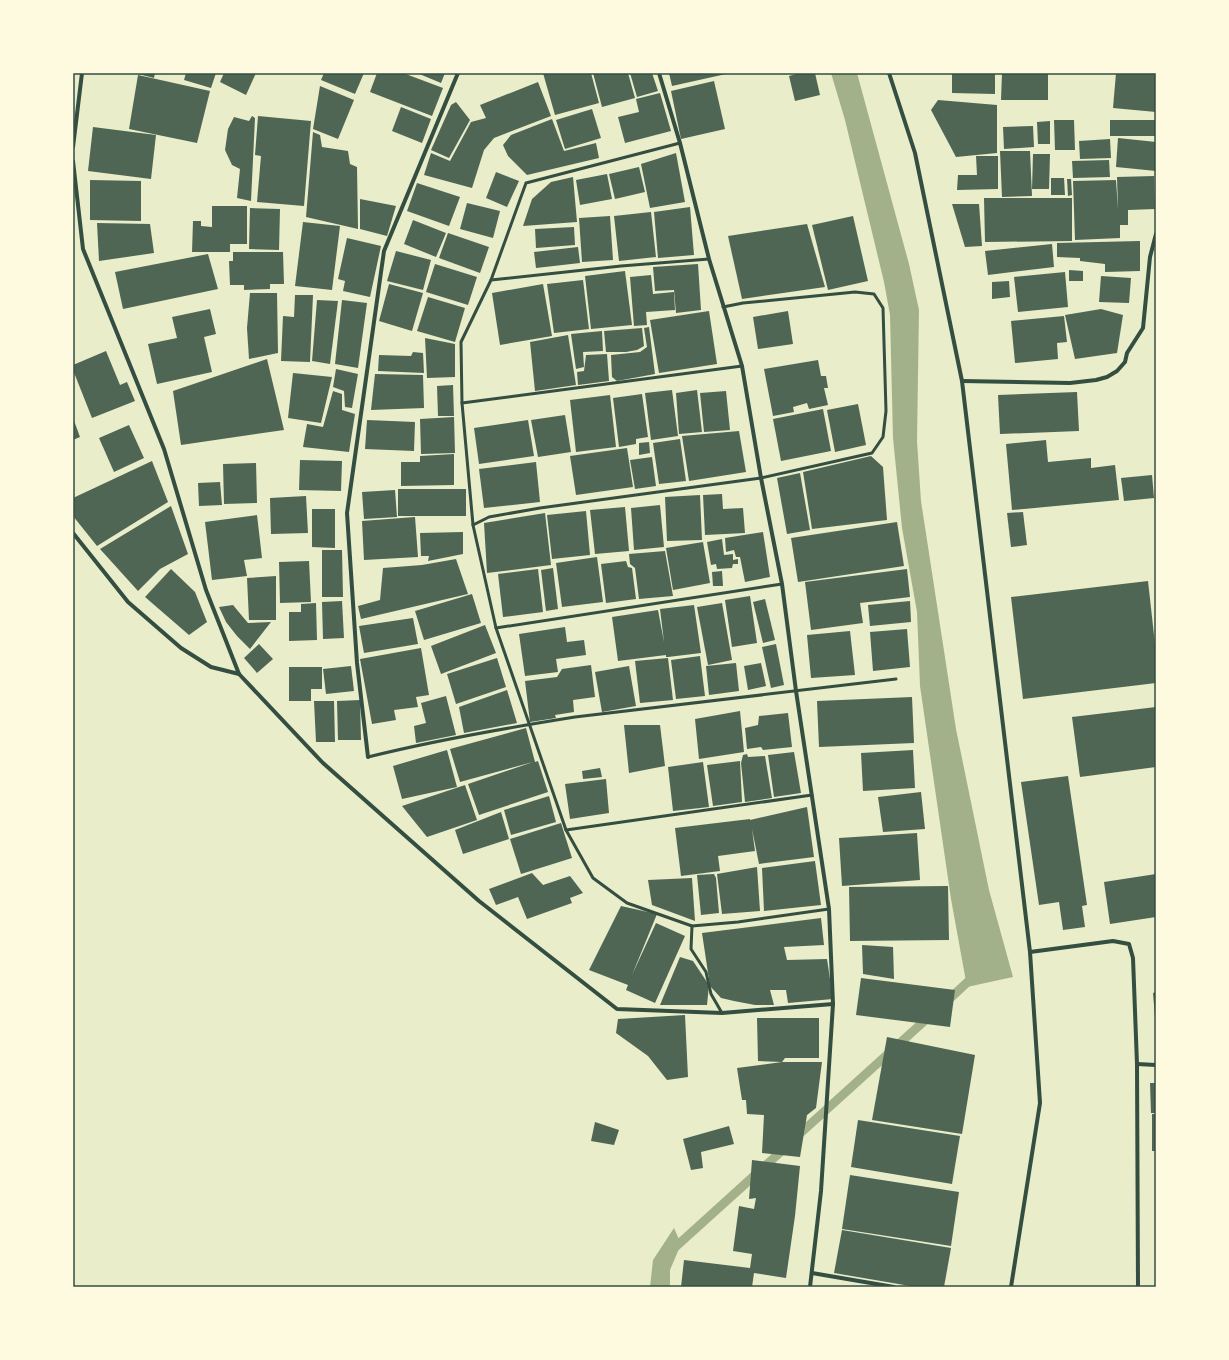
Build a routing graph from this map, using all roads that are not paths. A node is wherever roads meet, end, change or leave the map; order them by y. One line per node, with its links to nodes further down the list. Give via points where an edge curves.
1 (82, 73): 6 (street)
2 (458, 73): 24 (street, via 384,251 347,513 356,664)
3 (659, 73): 5 (street)
4 (889, 73): 13 (street, via 915,153)
5 (680, 143): 9 (street); 10 (lane, via 526,183)
6 (73, 147)
7 (73, 161): 20 (street, via 83,249 164,449 206,590)
8 (1156, 234): 13 (street, via 1150,257 1143,328 1127,353 1125,362 1117,371 1096,380 1070,383)
9 (709, 259): 10 (lane); 11 (street)
10 (491, 280): 14 (lane, via 461,342)
11 (723, 307): 12 (street); 15 (lane, via 855,292 874,294 883,308 886,411 883,437 872,453)
12 (742, 366): 14 (lane); 15 (street)
13 (962, 381): 29 (street)
14 (462, 403): 16 (lane)
15 (761, 478): 16 (lane, via 540,508 489,517); 18 (street)
16 (473, 525): 19 (lane)
17 (73, 533): 20 (street, via 128,602 181,648 211,667)
18 (782, 584): 19 (lane); 22 (street)
19 (496, 628): 23 (lane)
20 (239, 674): 31 (street, via 323,763 479,901 617,1009)
21 (896, 679): 22 (lane)
22 (796, 691): 23 (lane); 25 (street)
23 (530, 724): 24 (lane); 26 (lane)
24 (368, 757)
25 (812, 795): 26 (lane); 27 (street)
26 (566, 830): 28 (lane, via 593,878 627,903)
27 (829, 909): 28 (lane); 30 (street)
28 (692, 926): 31 (lane, via 691,949 706,972 711,994)
29 (1030, 952): 32 (street, via 1113,941 1129,944 1133,958); 37 (street, via 1040,1103)
30 (833, 1004): 31 (street); 34 (street, via 821,1191)
31 (722, 1013)
32 (1137, 1064): 33 (street); 38 (street)
33 (1156, 1065)
34 (812, 1273): 35 (street); 36 (street)
35 (810, 1287)
36 (894, 1287)
37 (1011, 1287)
38 (1138, 1287)

